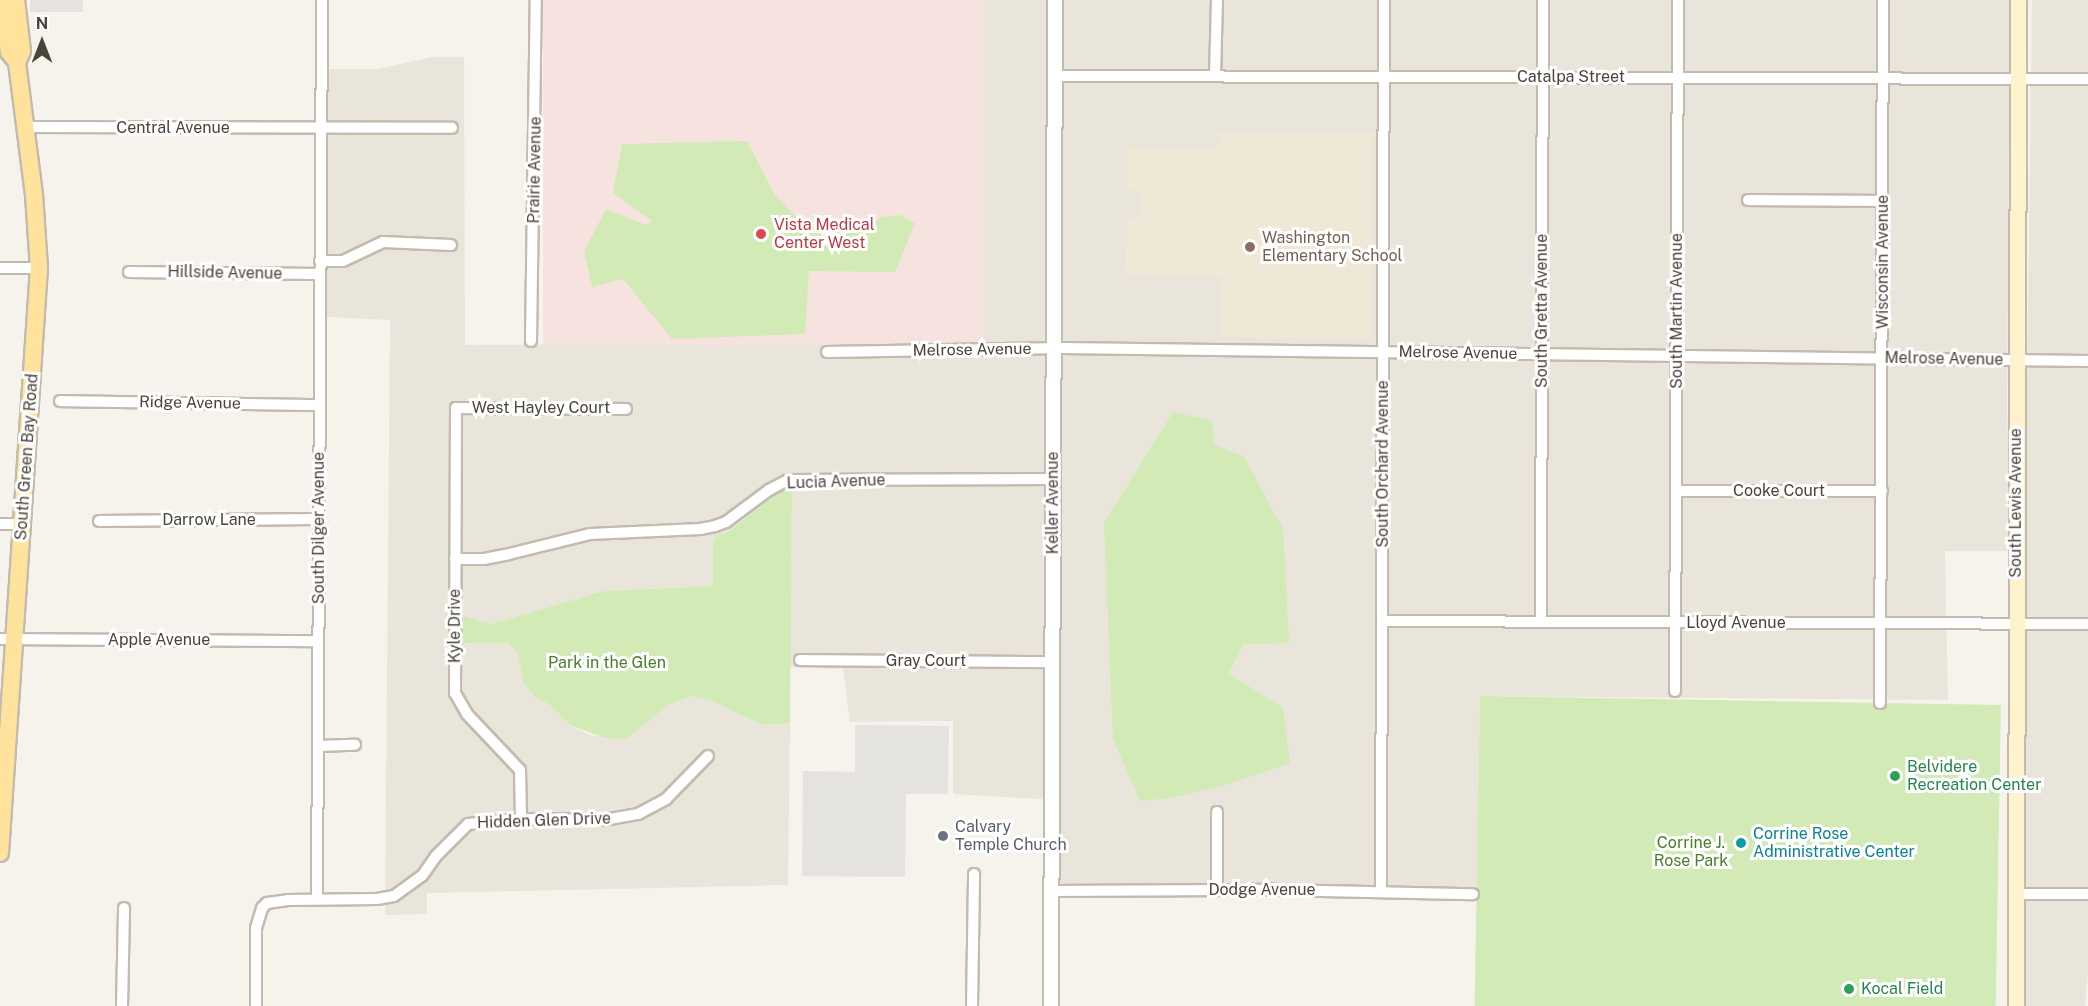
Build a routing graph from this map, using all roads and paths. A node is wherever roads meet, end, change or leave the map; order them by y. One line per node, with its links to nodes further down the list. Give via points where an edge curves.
1 (1, 0): 12 (main road, South Green Bay Road, via 9,52)
2 (16, 0): 12 (main road, South Green Bay Road, via 22,51)
3 (322, 0): 22 (street, South Dilger Avenue)
4 (536, 0): 32 (street, Prairie Avenue)
5 (1055, 0): 13 (street, Keller Avenue)
6 (1217, 0): 14 (street)
7 (1384, 0): 15 (street, South Orchard Avenue)
8 (1543, 0): 16 (street, South Gretta Avenue)
9 (1678, 0): 17 (street, South Martin Avenue)
10 (1883, 0): 18 (street, Wisconsin Avenue)
11 (2018, 0): 19 (main road, South Lewis Avenue)
12 (17, 62): 21 (main road, South Green Bay Road)
13 (1055, 76): 14 (street, Catalpa Street); 33 (street, Keller Avenue)
14 (1215, 76): 15 (street, Catalpa Street)
15 (1384, 77): 16 (street, Catalpa Street); 35 (street, South Orchard Avenue)
16 (1543, 77): 17 (street, Catalpa Street); 36 (street, South Gretta Avenue)
17 (1677, 78): 18 (street, Catalpa Street); 37 (street, South Martin Avenue)
18 (1883, 78): 19 (street, Catalpa Street); 25 (street, Wisconsin Avenue)
19 (2018, 79): 20 (street, Catalpa Street); 39 (main road, South Lewis Avenue)
20 (2088, 79)
21 (25, 127): 22 (street, Central Avenue); 29 (main road, South Green Bay Road)
22 (321, 128): 23 (street, Central Avenue); 27 (street, South Dilger Avenue)
23 (452, 128)
24 (1748, 201): 25 (street)
25 (1883, 201): 38 (street, Wisconsin Avenue)
26 (452, 245): 27 (street, via 383,242 343,261)
27 (320, 261): 31 (street, South Dilger Avenue)
28 (0, 268): 29 (street)
29 (39, 268): 51 (main road, South Green Bay Road)
30 (129, 272): 31 (street, Hillside Avenue)
31 (320, 274): 42 (street, South Dilger Avenue)
32 (531, 341)
33 (1054, 348): 34 (street, Melrose Avenue); 35 (street, Melrose Avenue); 45 (street, Keller Avenue)
34 (827, 352)
35 (1383, 352): 36 (street, Melrose Avenue); 53 (street, South Orchard Avenue)
36 (1542, 354): 37 (street, Melrose Avenue); 54 (street, South Gretta Avenue)
37 (1677, 356): 38 (street, Melrose Avenue); 46 (street, South Martin Avenue)
38 (1883, 359): 39 (street, Melrose Avenue); 47 (street, Wisconsin Avenue)
39 (2017, 360): 40 (street, Melrose Avenue); 57 (main road, South Lewis Avenue)
40 (2088, 361)
41 (60, 401): 42 (street, Ridge Avenue)
42 (320, 405): 48 (street, South Dilger Avenue)
43 (452, 405): 44 (street, West Hayley Court); 52 (street, Kyle Drive)
44 (627, 409)
45 (1053, 479): 52 (street, Lucia Avenue, via 788,480 715,526 591,534 509,554); 62 (street, Keller Avenue)
46 (1676, 491): 47 (street, Cooke Court); 55 (street, South Martin Avenue)
47 (1882, 491): 56 (street, Wisconsin Avenue)
48 (318, 519): 49 (street, Darrow Lane); 60 (street, South Dilger Avenue)
49 (99, 521)
50 (0, 524): 51 (street)
51 (22, 524): 59 (main road, South Green Bay Road)
52 (455, 559): 69 (street, Kyle Drive, via 455,693 468,714 520,771)
53 (1383, 621): 54 (street, Lloyd Avenue); 74 (street, South Orchard Avenue)
54 (1541, 622): 55 (street, Lloyd Avenue)
55 (1676, 623): 56 (street, Lloyd Avenue); 63 (street, South Martin Avenue)
56 (1882, 624): 57 (street, Lloyd Avenue); 64 (street, Wisconsin Avenue)
57 (2016, 624): 58 (street, Lloyd Avenue); 76 (main road, South Lewis Avenue)
58 (2088, 624)
59 (7, 639): 60 (street, Apple Avenue); 70 (main road, South Green Bay Road)
60 (318, 641): 66 (street, South Dilger Avenue)
61 (800, 660): 62 (street, Gray Court)
62 (1052, 662): 73 (street, Keller Avenue)
63 (1675, 691)
64 (1880, 703)
65 (356, 745): 66 (street)
66 (318, 746): 78 (street, South Dilger Avenue)
67 (708, 756): 69 (street, Hidden Glen Drive, via 666,798 639,814 604,820)
68 (1217, 812): 72 (street)
69 (521, 819): 78 (street, Hidden Glen Drive, via 468,824 422,876 394,896 377,900)
70 (0, 853)
71 (974, 874): 82 (street)
72 (1217, 890): 73 (street, Dodge Avenue); 74 (street, Dodge Avenue)
73 (1051, 891): 83 (street, Keller Avenue)
74 (1381, 892): 75 (street, Dodge Avenue)
75 (1473, 894)
76 (2016, 894): 77 (street); 84 (main road, South Lewis Avenue)
77 (2088, 894)
78 (317, 900): 81 (street, via 277,901 262,908 256,928)
79 (124, 908): 80 (street)
80 (122, 1006)
81 (256, 1006)
82 (972, 1006)
83 (1051, 1006)
84 (2016, 1006)

